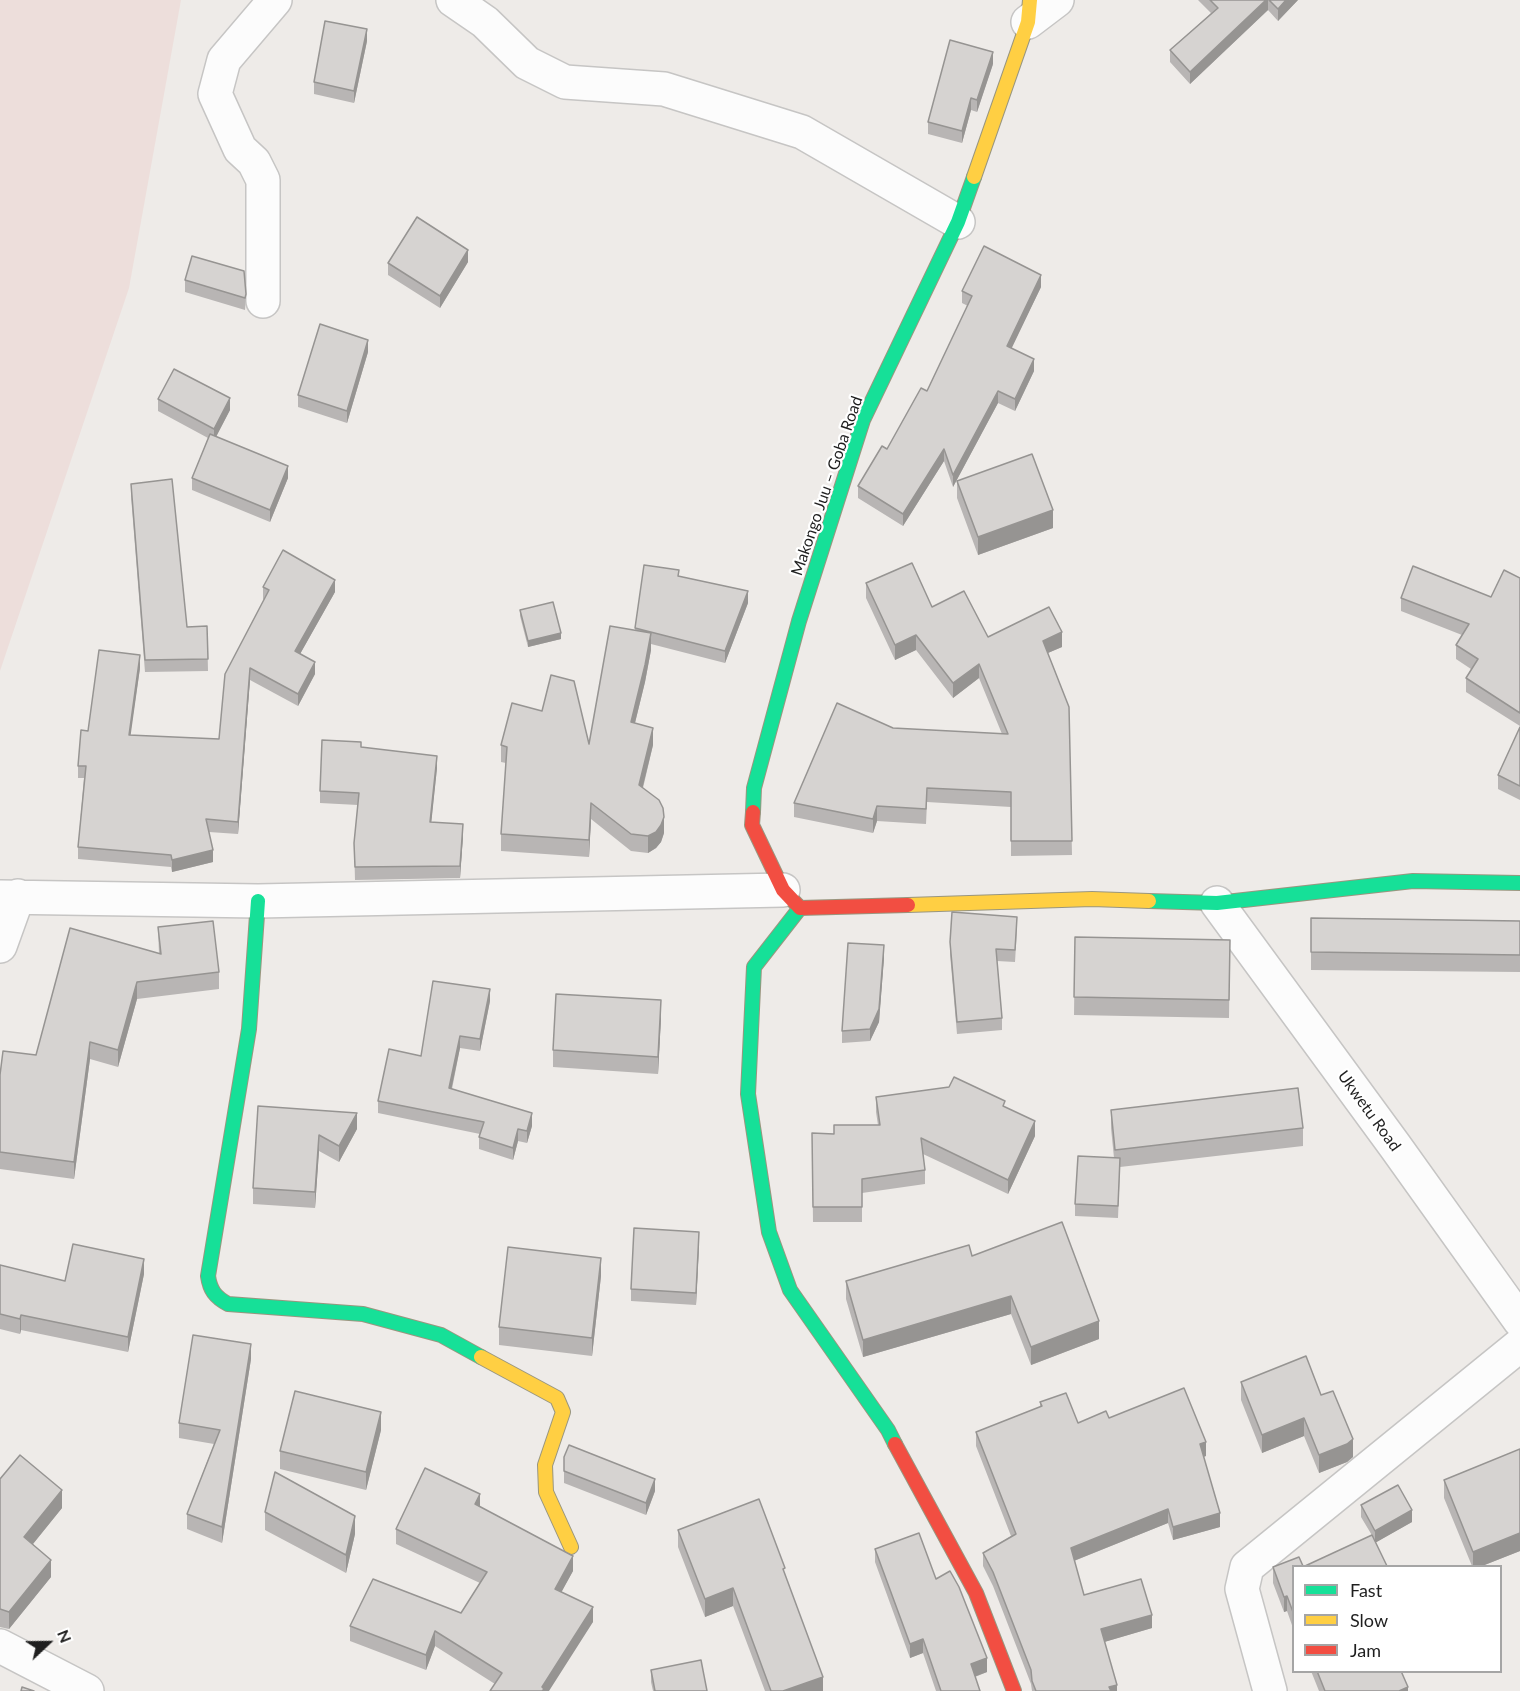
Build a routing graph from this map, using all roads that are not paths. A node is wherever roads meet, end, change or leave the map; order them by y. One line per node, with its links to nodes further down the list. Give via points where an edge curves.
1 (275, 0): 6 (street, via 224,60 215,94 240,149 254,162 263,180)
2 (453, 0): 5 (street, via 485,22 527,63 565,82 664,89 802,132)
3 (1057, 0): 4 (street)
4 (1029, 11): 5 (street, Makongo Juu – Goba Road)
5 (958, 222): 9 (street, Makongo Juu – Goba Road, via 863,420 799,621 754,788 752,825)
6 (263, 301)
7 (1520, 883): 11 (street, via 1413,881)
8 (9, 896): 10 (street); 12 (street)
9 (792, 899): 10 (street); 11 (street); 18 (street, via 754,967 748,1094 769,1232 790,1290 888,1430 976,1593)
10 (258, 901): 15 (street, via 249,1029 208,1276 213,1295 228,1304 363,1314 441,1335 557,1398 563,1412 545,1465 546,1492)
11 (1216, 903): 13 (street, Ukwetu Road)
12 (0, 946)
13 (1520, 1321)
14 (1520, 1345): 19 (street, via 1247,1567 1242,1589)
15 (571, 1547)
16 (0, 1646): 17 (street)
17 (87, 1691)
18 (1014, 1691)
19 (1270, 1691)

